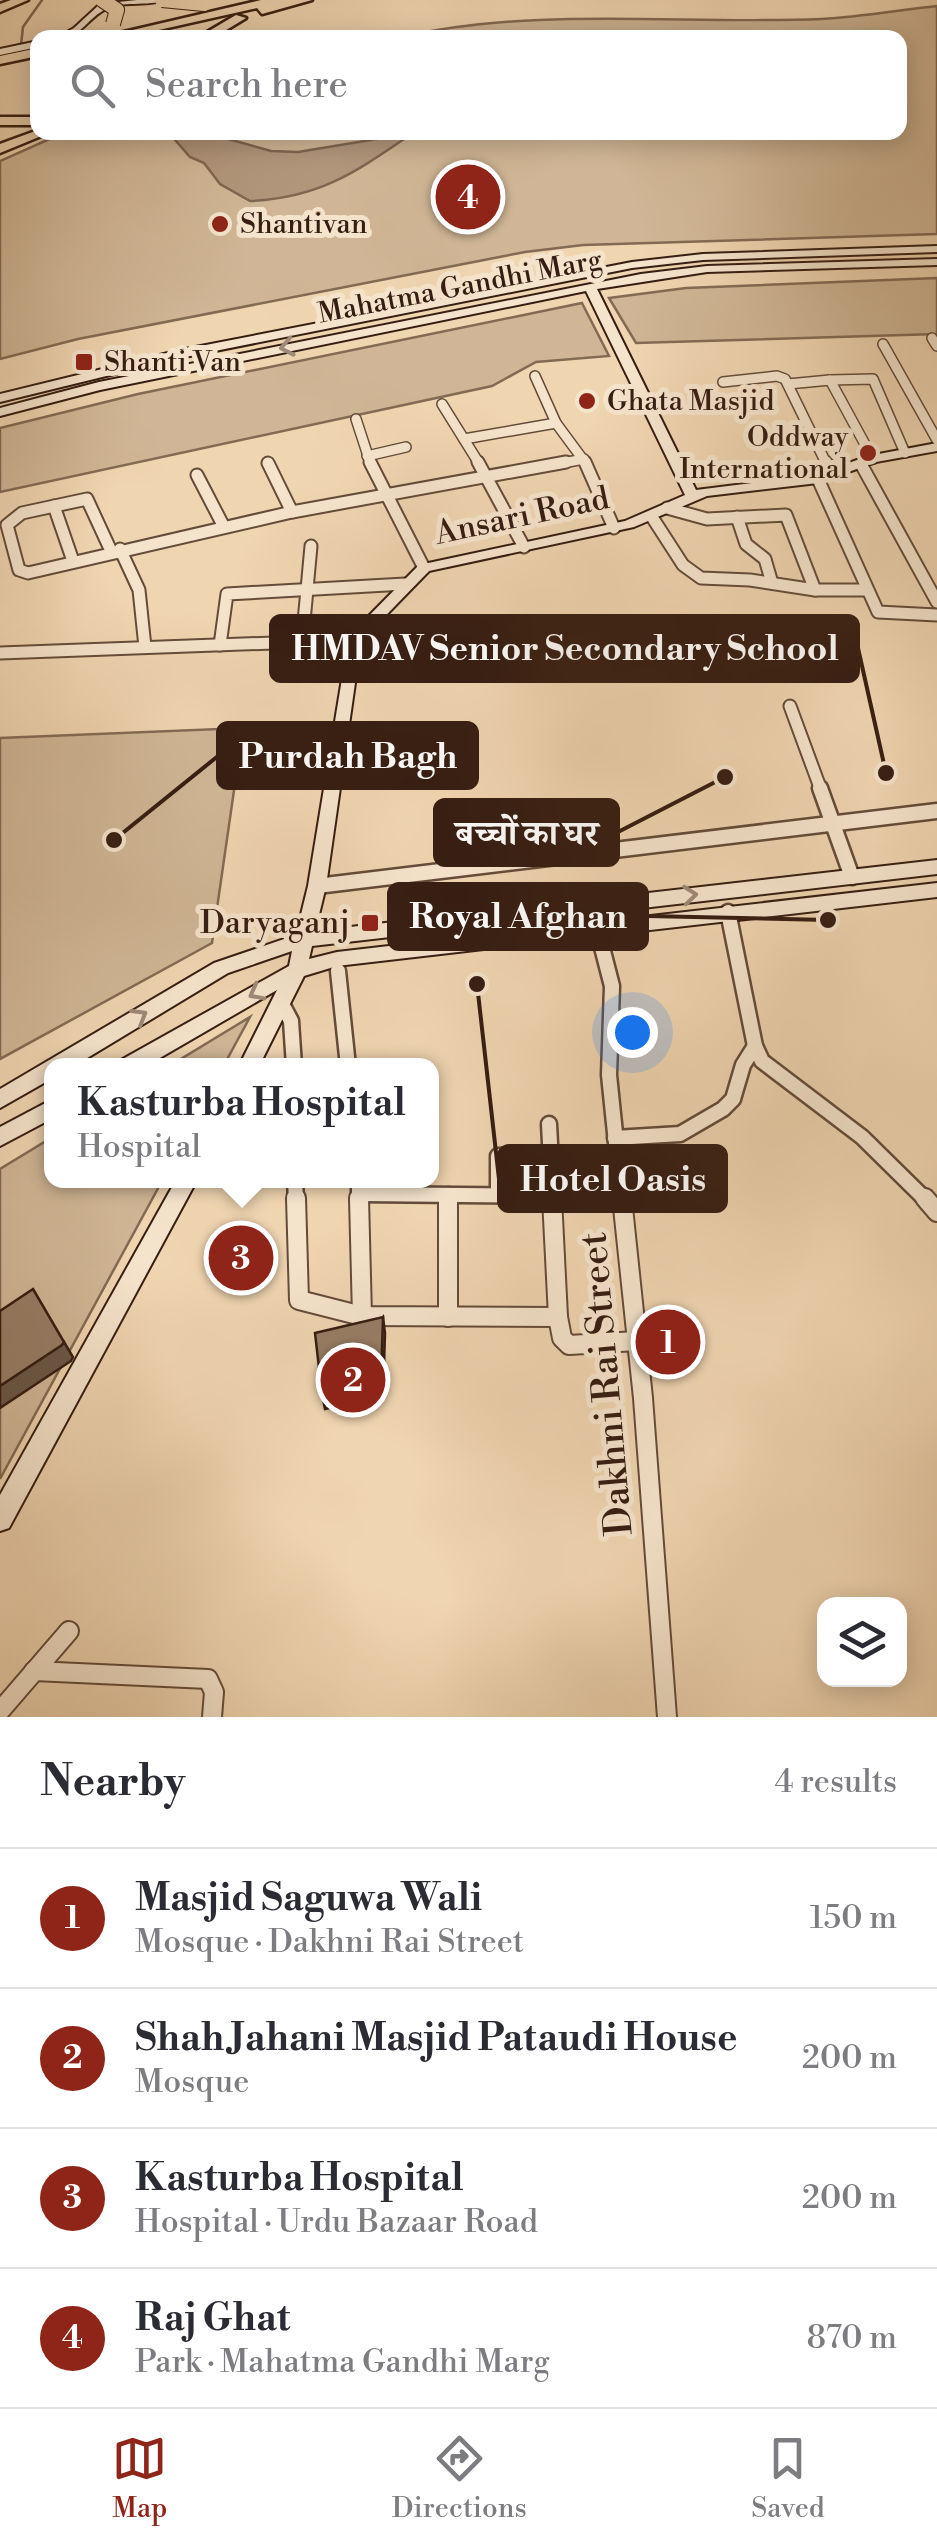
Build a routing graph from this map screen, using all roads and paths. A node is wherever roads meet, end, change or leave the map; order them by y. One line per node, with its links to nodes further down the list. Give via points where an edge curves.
1 (22, 0): 6 (highway)
2 (102, 0): 8 (highway, bridge, via 117,10)
3 (162, 0): 5 (highway, bridge); 7 (main road, via 102,6)
4 (306, 0): 5 (highway)
5 (274, 2): 9 (highway); 10 (highway); 11 (highway)
6 (0, 8)
7 (77, 30)
8 (104, 30)
9 (142, 30)
10 (165, 30)
11 (217, 30)
12 (30, 46): 13 (main road)
13 (0, 52)
14 (30, 59): 15 (highway)
15 (3, 64)
16 (0, 121): 17 (highway)
17 (30, 121)
18 (30, 137): 19 (highway)
19 (0, 148)
20 (937, 249): 28 (main road, Mahatma Gandhi Marg, via 669,259 65,373 51,384)
21 (937, 262): 22 (main road, Mahatma Gandhi Marg, via 707,269)
22 (590, 287): 30 (main road, Mahatma Gandhi Marg, one-way to 30); 45 (main road)
23 (883, 344): 34 (street)
24 (535, 376): 32 (street)
25 (830, 380): 27 (street); 36 (street, via 873,379); 39 (street)
26 (722, 382): 27 (street, via 777,376)
27 (788, 384): 43 (street)
28 (0, 398)
29 (442, 404): 33 (street)
30 (0, 412)
31 (356, 419): 37 (street)
32 (556, 423): 33 (street); 38 (street)
33 (464, 439): 42 (street)
34 (937, 443): 36 (main road, Ansari Road)
35 (406, 447): 37 (street)
36 (905, 453): 39 (main road, Ansari Road)
37 (367, 456): 44 (street)
38 (584, 458): 42 (street); 51 (street)
39 (867, 462): 43 (main road, Ansari Road); 58 (street)
40 (268, 463): 47 (street)
41 (197, 475): 50 (street)
42 (486, 475): 44 (street); 53 (street)
43 (825, 477): 45 (main road, Ansari Road); 62 (street)
44 (389, 494): 47 (street); 57 (street)
45 (692, 495): 48 (main road, Ansari Road)
46 (54, 506): 54 (street, via 91,500); 55 (street); 55 (street, via 9,520 15,564 28,573)
47 (292, 512): 50 (street)
48 (659, 513): 49 (street); 51 (main road, Ansari Road); 59 (street, via 684,565 697,576)
49 (738, 517): 59 (street, via 746,544 764,559); 61 (street, via 786,515)
50 (224, 527): 54 (street)
51 (614, 528): 53 (main road, Ansari Road)
52 (311, 546): 63 (street)
53 (524, 548): 57 (main road, Ansari Road)
54 (115, 550): 55 (street); 69 (street, via 139,590)
55 (73, 561)
56 (937, 567): 58 (street)
57 (424, 568): 60 (main road, Ansari Road)
58 (919, 568): 64 (street)
59 (772, 583): 61 (street)
60 (404, 584): 63 (street); 66 (main road, Ansari Road)
61 (815, 590): 62 (street)
62 (866, 590): 65 (street, via 881,614)
63 (304, 592): 67 (street); 68 (street, via 227,594)
64 (936, 600)
65 (937, 616)
66 (354, 640): 67 (street); 76 (main road)
67 (302, 643): 68 (street)
68 (220, 645): 69 (street)
69 (145, 647): 70 (street)
70 (0, 653)
71 (790, 706): 73 (street)
72 (937, 811): 73 (street)
73 (836, 824): 75 (street); 76 (street)
74 (937, 867): 75 (main road)
75 (852, 877): 80 (main road, one-way to 75)
76 (318, 886): 80 (main road)
77 (937, 890): 78 (main road)
78 (728, 912): 79 (main road); 84 (street)
79 (597, 928): 81 (main road, via 337,959); 95 (street, Dakhni Rai Street, via 612,986 608,1065)
80 (303, 940): 81 (main road); 85 (main road, one-way to 80, via 220,968)
81 (297, 970): 83 (main road); 86 (main road, one-way to 86)
82 (338, 971): 89 (street)
83 (282, 1004): 87 (main road); 88 (street, via 291,1021)
84 (754, 1046): 95 (street, via 723,1109 684,1133); 104 (street, via 772,1070 894,1165)
85 (69, 1058)
86 (142, 1058)
87 (253, 1058)
88 (293, 1058)
89 (347, 1058)
90 (44, 1073): 91 (main road)
91 (0, 1099)
92 (44, 1113): 94 (main road)
93 (549, 1124): 96 (street)
94 (0, 1138)
95 (615, 1138): 108 (street, Dakhni Rai Street)
96 (550, 1154): 102 (street, via 498,1156); 103 (street)
97 (183, 1188): 109 (main road)
98 (296, 1188): 105 (street, via 299,1300)
99 (359, 1188): 105 (street)
100 (370, 1188): 101 (street)
101 (448, 1195): 102 (street); 107 (street)
102 (498, 1195): 103 (street)
103 (552, 1196): 106 (street)
104 (937, 1212)
105 (362, 1316): 107 (street)
106 (558, 1317): 107 (street); 108 (street, via 569,1345)
107 (448, 1318)
108 (637, 1341): 114 (street, Dakhni Rai Street)
109 (0, 1519)
110 (69, 1631): 111 (street)
111 (34, 1671): 112 (street); 113 (street, via 208,1679)
112 (0, 1711)
113 (212, 1717)
114 (668, 1717)

